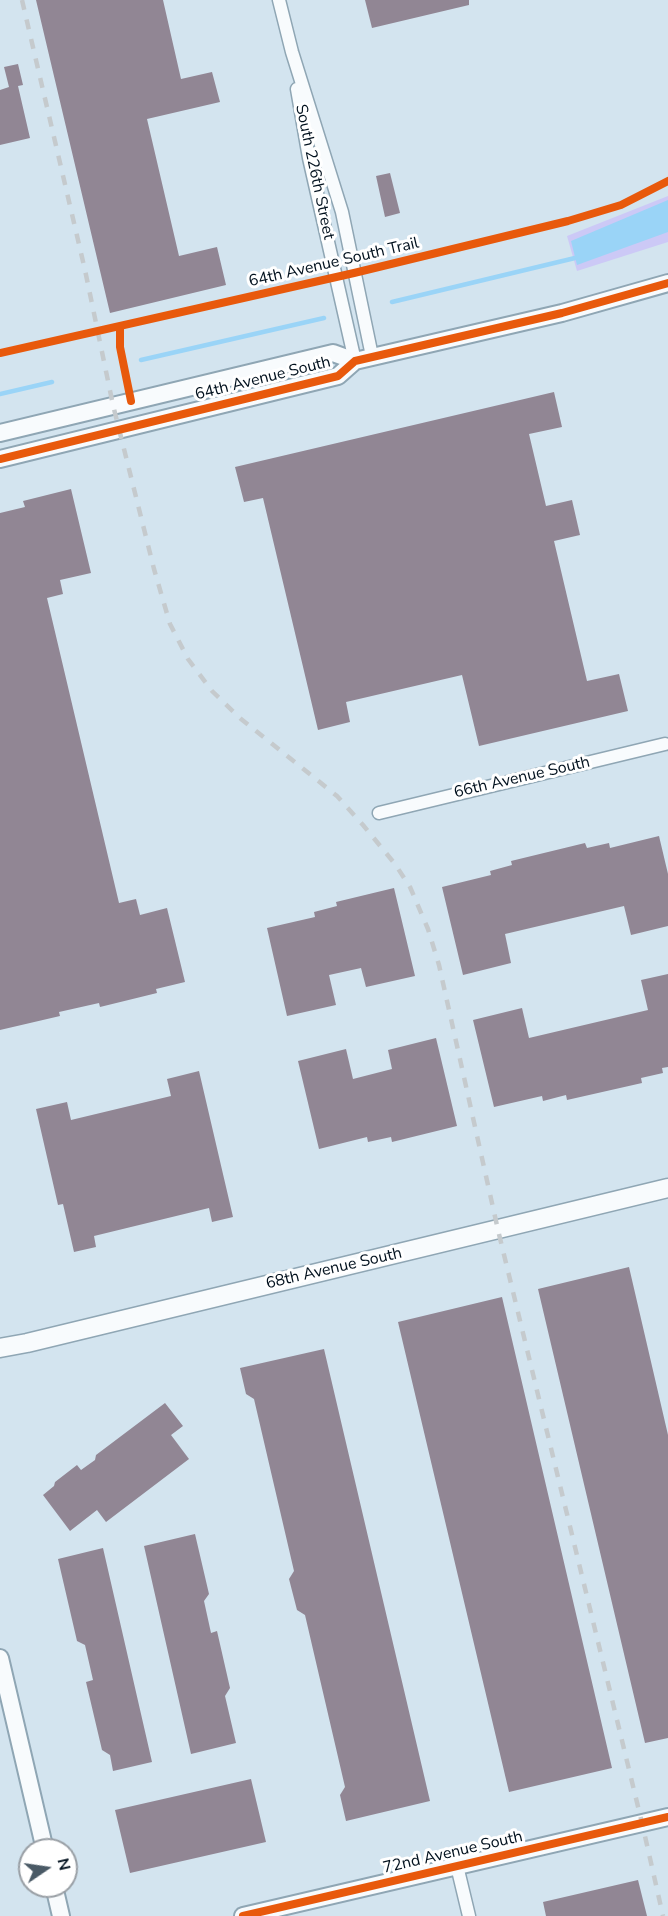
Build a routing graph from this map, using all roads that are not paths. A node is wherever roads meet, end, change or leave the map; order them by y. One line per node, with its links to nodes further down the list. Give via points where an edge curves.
1 (279, 0): 2 (street, South 226th Street)
2 (292, 52): 4 (street, South 226th Street, via 342,212); 5 (street, South 226th Street, via 309,158)
3 (668, 283): 4 (street, 64th Avenue South, via 562,313)
4 (372, 357): 5 (street, 64th Avenue South)
5 (355, 361): 6 (street, 64th Avenue South, via 333,353); 7 (street, 64th Avenue South, via 338,376)
6 (0, 432)
7 (0, 459)
8 (665, 744): 9 (street, 66th Avenue South)
9 (379, 813)
10 (668, 1188): 11 (main road, 68th Avenue South)
11 (0, 1348)
12 (0, 1658): 14 (street)
13 (668, 1817): 15 (street, 72nd Avenue South)
14 (42, 1838)
15 (456, 1866): 18 (street, 72nd Avenue South); 19 (street)
16 (57, 1898): 17 (street)
17 (61, 1916)
18 (243, 1916)
19 (469, 1916)

